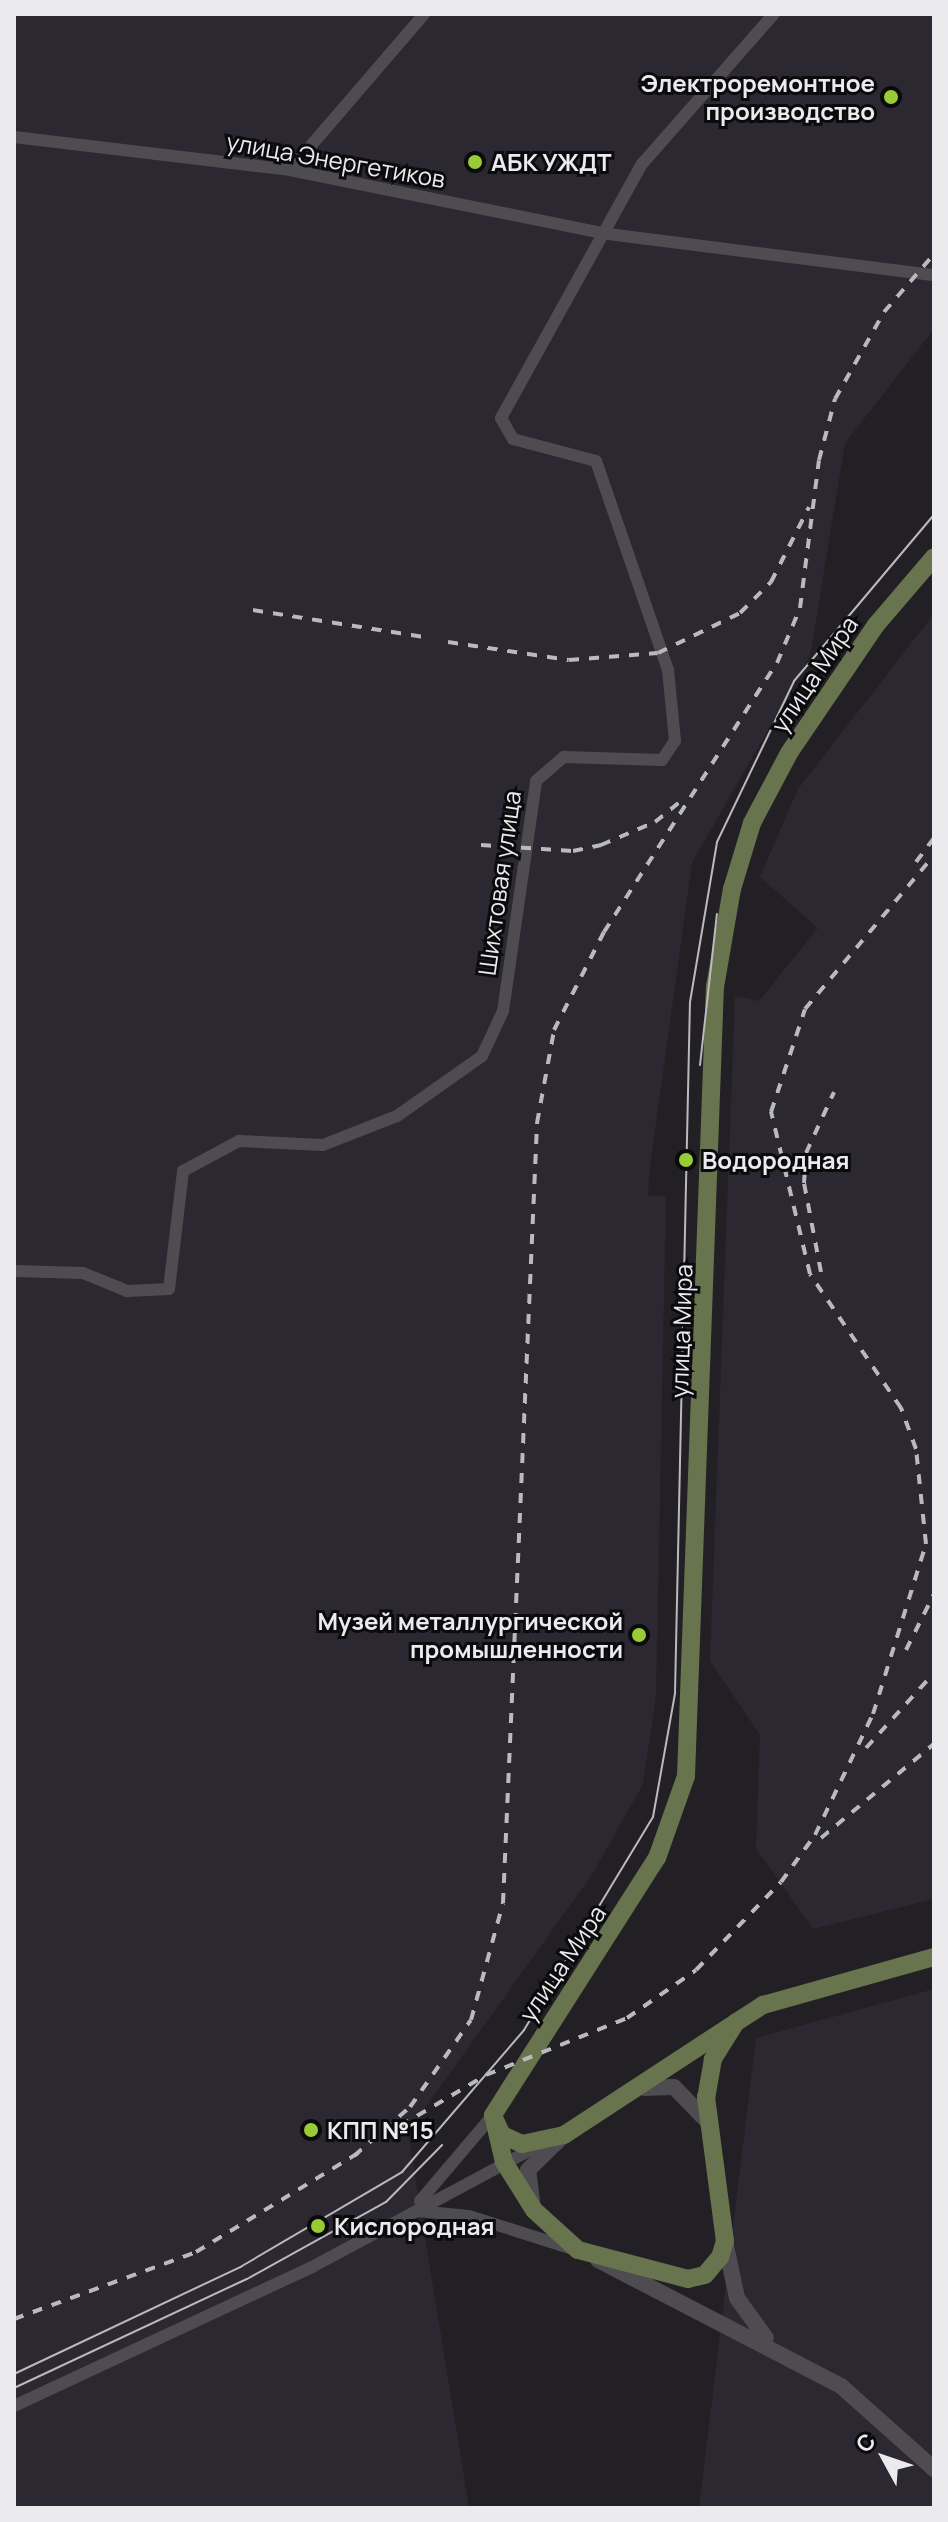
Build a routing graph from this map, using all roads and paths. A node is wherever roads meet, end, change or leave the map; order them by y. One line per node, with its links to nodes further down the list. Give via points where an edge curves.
1 (424, 14): 4 (street)
2 (774, 14): 5 (street, via 642,164)
3 (14, 137): 4 (street, улица Энергетиков)
4 (290, 170): 5 (street, улица Энергетиков)
5 (608, 234): 6 (street, улица Энергетиков); 8 (street, Шихтовая улица, via 501,418 513,439 596,461 668,670 675,741 662,760 564,757 536,781 503,1011 482,1056 397,1116 323,1145 239,1141 183,1171 169,1289 127,1291 83,1273)
6 (934, 275)
7 (934, 557): 12 (main road, улица Мира, via 876,625 789,753 741,856 715,987 686,1776 651,1869)
8 (14, 1271)
9 (934, 1957): 10 (main road, via 786,1994)
10 (736, 2022): 11 (main road); 13 (main road, via 707,2076)
11 (644, 2088): 13 (street, via 674,2087 690,2096); 14 (main road)
12 (493, 2115): 14 (main road, via 502,2135 522,2144); 15 (main road); 17 (street, via 443,2181)
13 (710, 2127): 18 (main road)
14 (564, 2135): 15 (street); 16 (street, via 528,2170)
15 (504, 2162): 16 (main road); 17 (street)
16 (534, 2210): 19 (main road)
17 (403, 2216): 19 (street, via 441,2210); 21 (street)
18 (725, 2241): 19 (main road, via 712,2269 688,2279); 20 (street, via 748,2321)
19 (578, 2250): 20 (street)
20 (779, 2350): 22 (street, via 857,2398)
21 (14, 2406)
22 (934, 2469)

